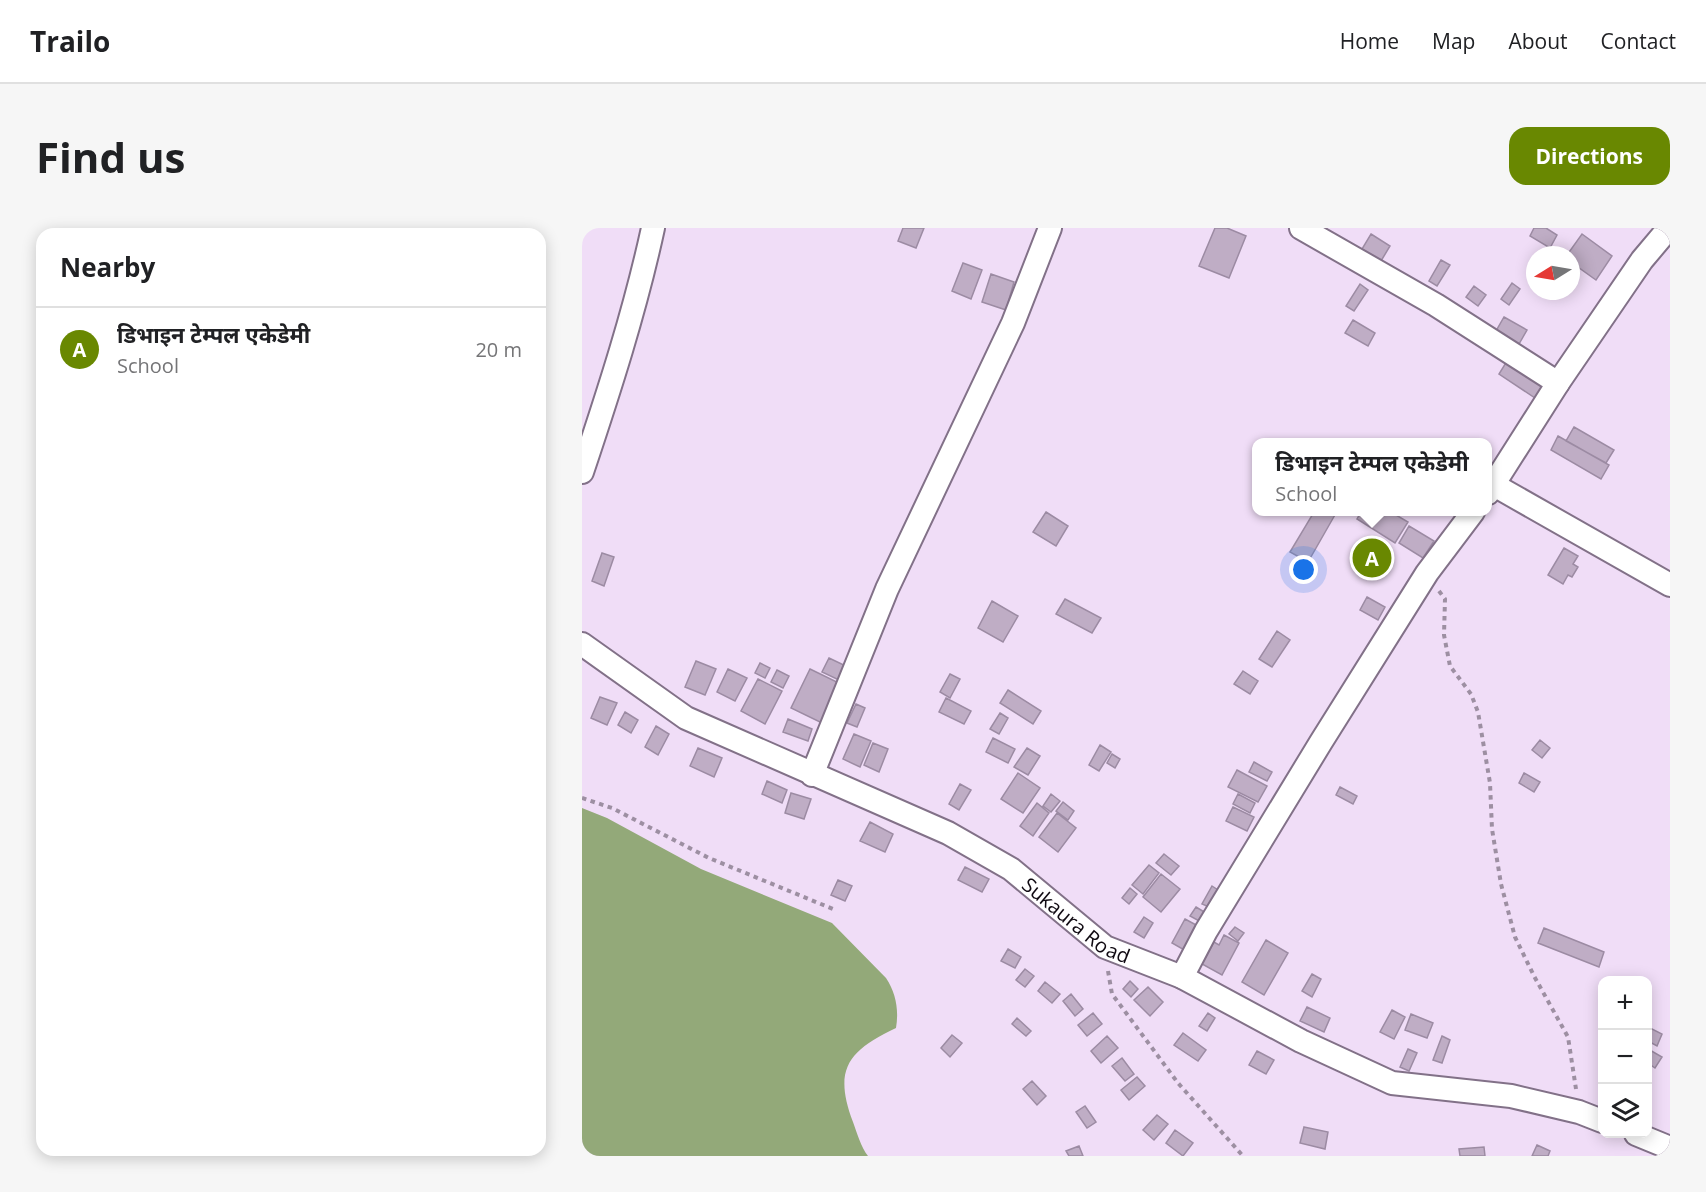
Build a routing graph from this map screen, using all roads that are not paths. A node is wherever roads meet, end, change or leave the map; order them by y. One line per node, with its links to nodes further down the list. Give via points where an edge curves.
1 (653, 228): 6 (street, via 614,378)
2 (1050, 228): 12 (street, via 1013,323 887,589)
3 (1301, 228): 5 (street, via 1436,305)
4 (1669, 228): 5 (street, via 1642,260)
5 (1558, 382): 7 (street)
6 (582, 472)
7 (1492, 487)
8 (1492, 490): 10 (street)
9 (1470, 516): 13 (street, via 1427,573 1321,742)
10 (1670, 585)
11 (582, 644): 12 (street, Sukaura Road, via 686,718)
12 (812, 775): 13 (street, Sukaura Road, via 948,833 1011,869 1105,947)
13 (1182, 977): 14 (street, Sukaura Road, via 1302,1041 1392,1083 1511,1096)
14 (1598, 1119)
15 (1646, 1138): 16 (street)
16 (1670, 1148)

